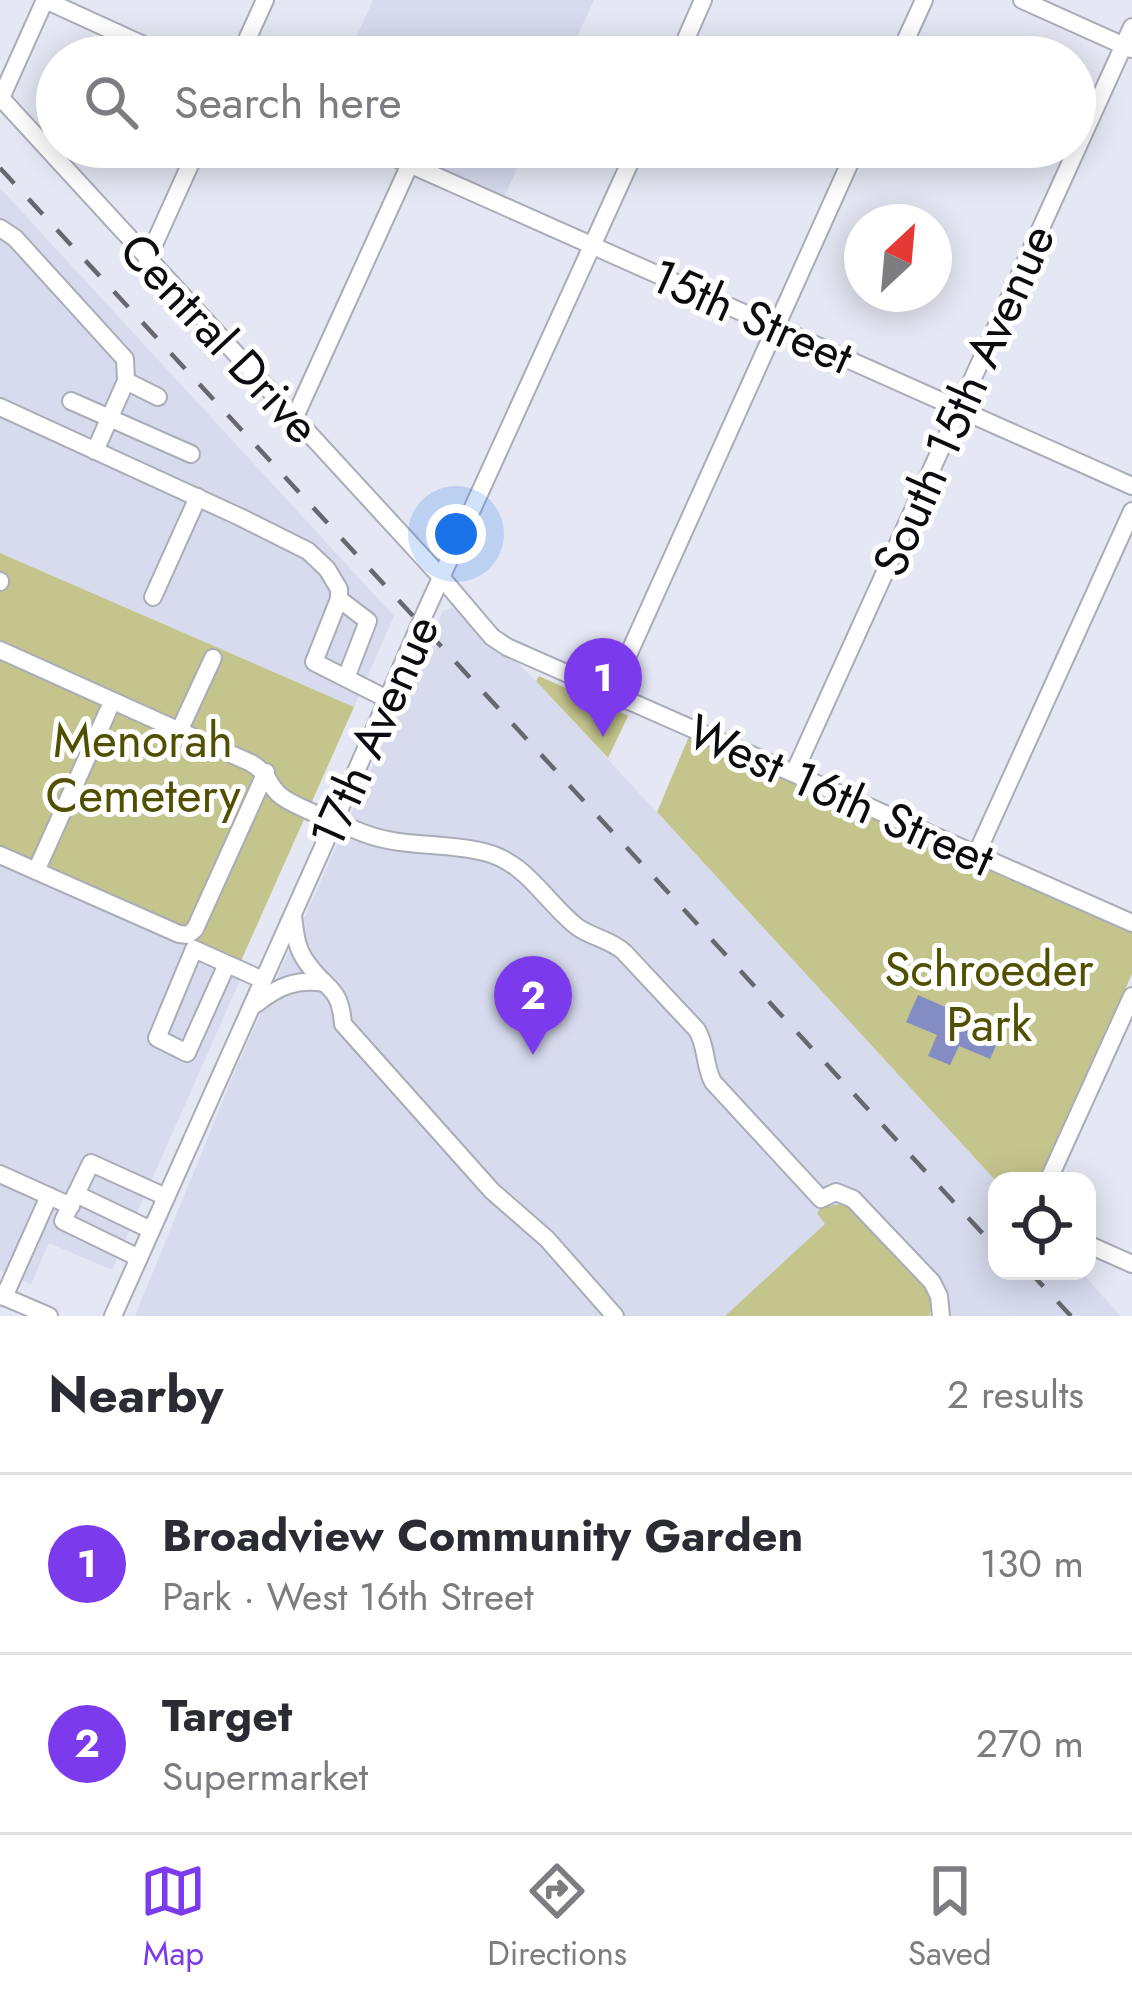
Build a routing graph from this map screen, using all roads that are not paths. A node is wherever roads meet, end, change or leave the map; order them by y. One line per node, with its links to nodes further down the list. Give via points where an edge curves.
1 (45, 0): 7 (street); 12 (street)
2 (265, 0): 8 (street)
3 (703, 0): 9 (street)
4 (924, 0): 10 (street)
5 (1022, 0): 11 (street)
6 (1132, 27): 11 (street, South 15th Avenue)
7 (124, 36)
8 (249, 36)
9 (687, 36)
10 (908, 36)
11 (1128, 47): 13 (street, South 15th Avenue)
12 (0, 98): 14 (street, Central Drive)
13 (1096, 115)
14 (36, 138)
15 (64, 168): 24 (street, Central Drive)
16 (189, 168): 24 (street)
17 (408, 168): 32 (street)
18 (419, 168): 23 (street, 15th Street)
19 (628, 168): 23 (street, 17th Avenue)
20 (848, 168): 25 (street)
21 (1071, 168): 29 (street, South 15th Avenue)
22 (0, 228): 26 (street, via 125,359)
23 (593, 246): 25 (street, 15th Street); 38 (street, 17th Avenue)
24 (147, 260): 32 (street, Central Drive)
25 (776, 327): 29 (street, 15th Street); 45 (street)
26 (126, 381): 27 (street); 31 (street)
27 (158, 397)
28 (71, 401): 31 (street)
29 (958, 408): 35 (street, 15th Street); 49 (street, South 15th Avenue)
30 (3, 415): 33 (street)
31 (109, 418): 33 (street); 34 (street)
32 (294, 419): 38 (street, Central Drive)
33 (94, 451): 36 (street)
34 (190, 454)
35 (1132, 486)
36 (197, 497): 39 (street); 40 (street, via 308,551 327,569)
37 (1132, 511): 53 (street)
38 (441, 577): 45 (street, West 16th Street, via 492,637); 46 (street, 17th Avenue)
39 (153, 597)
40 (339, 599): 44 (street, via 368,621); 44 (street, via 314,662)
41 (0, 650): 48 (street)
42 (213, 658): 48 (street)
43 (0, 662): 47 (street)
44 (346, 678): 46 (street)
45 (611, 693): 49 (street, West 16th Street)
46 (387, 699): 51 (street, 17th Avenue)
47 (108, 711): 48 (street); 54 (street)
48 (177, 736): 50 (street, via 251,763)
49 (794, 773): 53 (street, West 16th Street)
50 (267, 780): 51 (street, via 284,798); 54 (street, via 188,935)
51 (335, 820): 55 (street, 17th Avenue); 75 (street, via 383,839 497,856 526,873 575,925 618,946 697,1030 713,1082 820,1199 836,1192 853,1199 932,1282)
52 (0, 855): 54 (street)
53 (976, 855): 56 (street, West 16th Street)
54 (36, 871)
55 (293, 914): 58 (street, 17th Avenue); 59 (street, via 296,943)
56 (1132, 923)
57 (227, 964): 57 (street, via 194,949 157,1038 187,1053); 58 (street)
58 (263, 980): 61 (street, 17th Avenue)
59 (324, 983): 61 (street, via 287,984); 74 (street, via 339,997 343,1024)
60 (1132, 996): 62 (street)
61 (251, 1008): 65 (street, 17th Avenue)
62 (1052, 1172)
63 (0, 1174): 64 (street)
64 (49, 1196): 66 (street); 71 (street)
65 (166, 1198): 66 (street, via 91,1163); 67 (street, 17th Avenue)
66 (73, 1200): 67 (street); 69 (street, via 63,1221)
67 (152, 1230): 69 (street, 17th Avenue)
68 (1096, 1248): 70 (street)
69 (139, 1258): 73 (street, 17th Avenue)
70 (1132, 1264)
71 (8, 1302): 72 (street)
72 (49, 1316)
73 (112, 1316)
74 (615, 1316)
75 (941, 1316)

